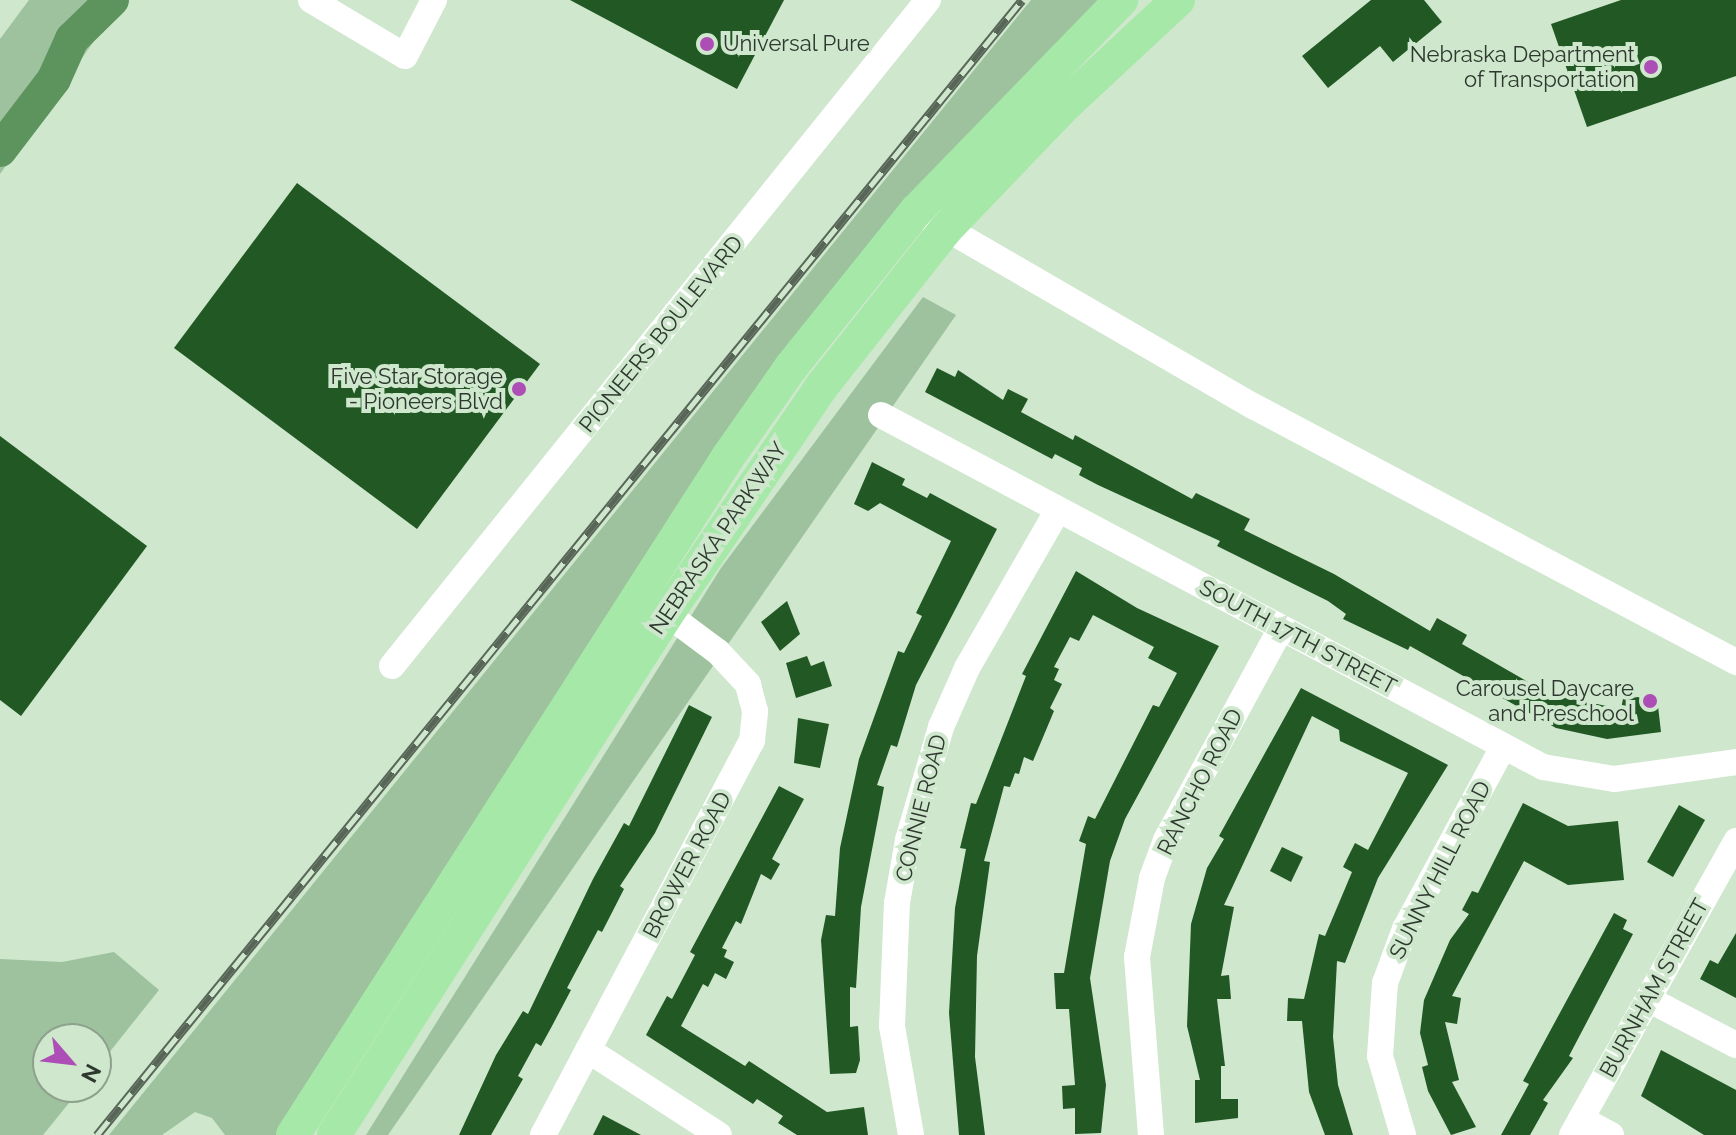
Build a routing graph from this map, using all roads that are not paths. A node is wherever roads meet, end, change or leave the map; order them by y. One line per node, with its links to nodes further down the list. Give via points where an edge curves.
1 (311, 0): 2 (street, via 405,56)
2 (434, 0)
3 (928, 0): 13 (street, PIONEERS BOULEVARD)
4 (1121, 0): 6 (main road, NEBRASKA PARKWAY)
5 (1178, 0): 7 (main road, NEBRASKA PARKWAY, via 1066,104)
6 (917, 210): 7 (street); 22 (main road, NEBRASKA PARKWAY, via 800,356 728,457)
7 (945, 230): 10 (main road, NEBRASKA PARKWAY, via 807,406); 12 (street, via 1253,406)
8 (881, 415): 9 (street, SOUTH 17TH STREET)
9 (1058, 510): 11 (street, SOUTH 17TH STREET); 26 (street, CONNIE ROAD, via 967,668 941,727 908,840 895,932 892,1026)
10 (667, 614): 20 (street, BROWER ROAD, via 739,671 752,696 755,726 736,774); 23 (main road, NEBRASKA PARKWAY)
11 (1281, 628): 14 (street, SOUTH 17TH STREET); 27 (street, RANCHO ROAD, via 1166,840 1152,878 1137,957)
12 (1736, 662)
13 (392, 666)
14 (1503, 747): 15 (street, SOUTH 17TH STREET, via 1543,767 1587,778); 28 (street, SUNNY HILL ROAD, via 1405,929 1385,983 1380,1056)
15 (1736, 762)
16 (1736, 841): 17 (street, BURNHAM STREET)
17 (1726, 883): 18 (street, BURNHAM STREET)
18 (1648, 999): 19 (street); 21 (street, BURNHAM STREET)
19 (1736, 1045)
20 (588, 1050): 24 (street, BROWER ROAD); 25 (street)
21 (1577, 1127): 29 (street)
22 (293, 1135)
23 (334, 1135)
24 (543, 1135)
25 (719, 1135)
26 (911, 1135)
27 (1151, 1135)
28 (1403, 1135)
29 (1611, 1135)

